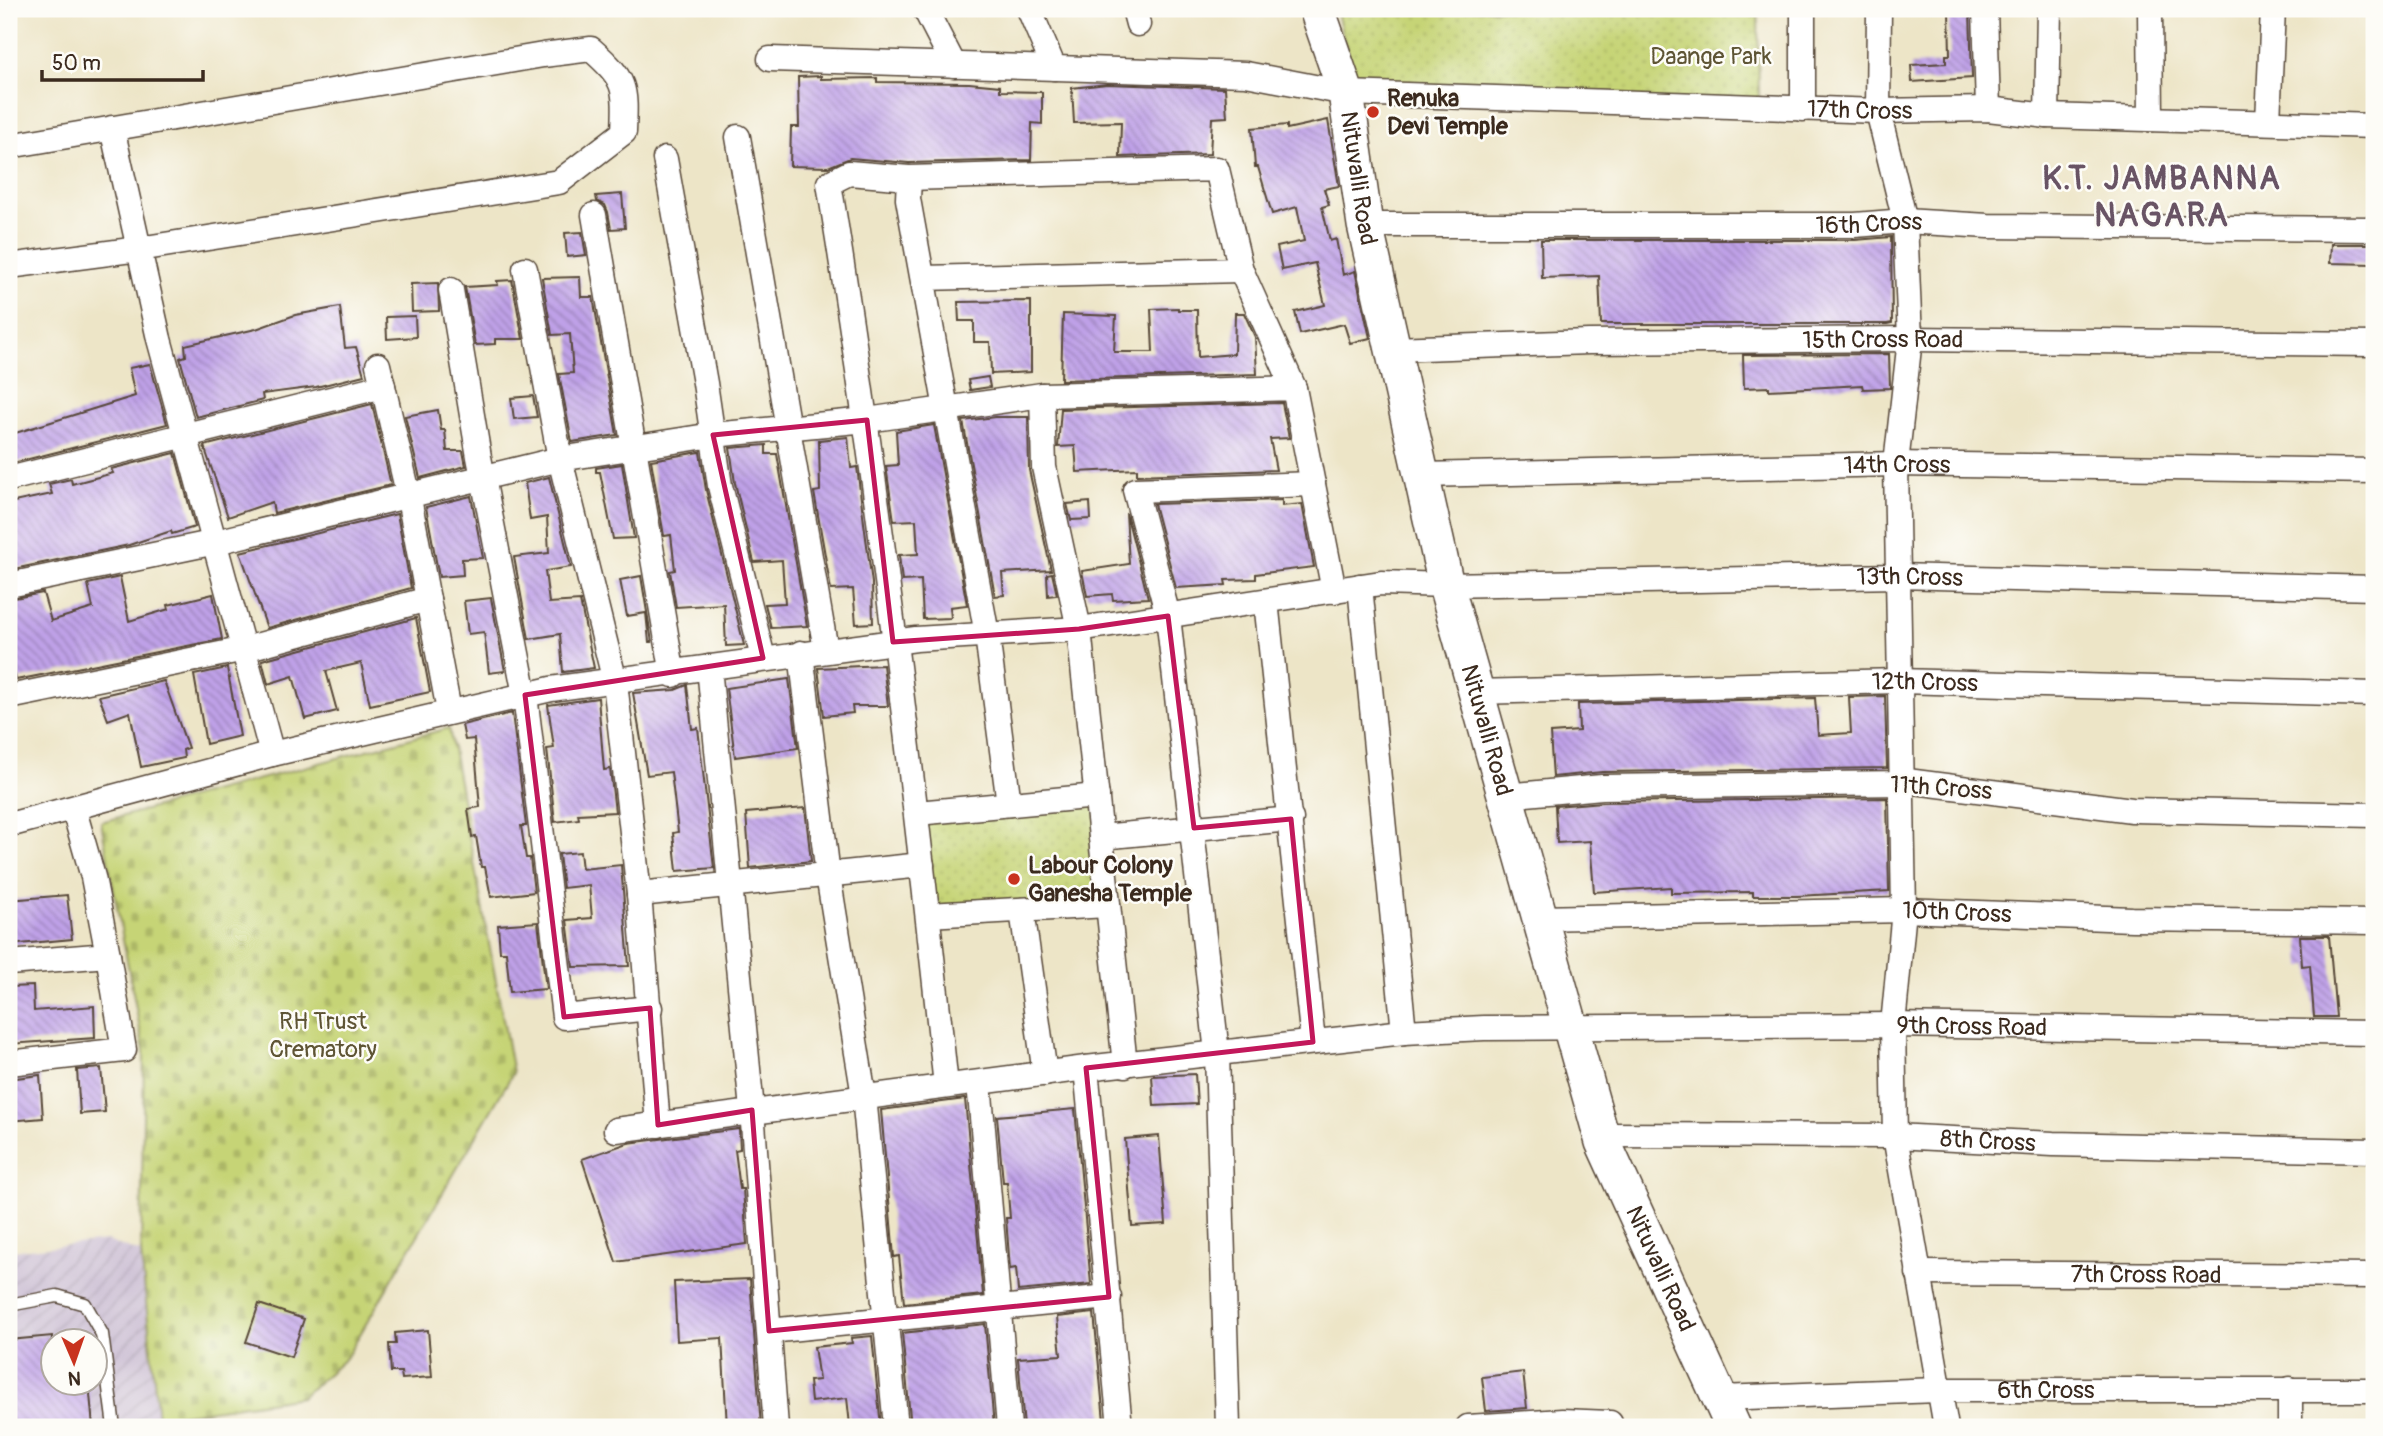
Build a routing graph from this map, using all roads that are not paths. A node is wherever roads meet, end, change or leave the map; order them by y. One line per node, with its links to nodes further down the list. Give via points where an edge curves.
1 (925, 9): 11 (street)
2 (1029, 9): 12 (street)
3 (1317, 9): 13 (street, Nituvalli Road)
4 (1804, 9): 14 (street)
5 (1879, 9): 16 (street)
6 (1986, 9): 15 (street)
7 (2049, 9): 17 (street)
8 (2150, 9): 18 (street)
9 (2273, 9): 19 (street)
10 (770, 59): 11 (street, 17th Cross)
11 (954, 65): 12 (street, 17th Cross)
12 (1054, 68): 13 (street, 17th Cross, via 1246,74)
13 (1346, 93): 14 (street, 17th Cross); 28 (street, Nituvalli Road)
14 (1803, 109): 16 (street, 17th Cross)
15 (1988, 109): 16 (street, 17th Cross); 17 (street, 17th Cross)
16 (1878, 111): 27 (street)
17 (2047, 116): 18 (street, 17th Cross)
18 (2151, 119): 19 (street, 17th Cross)
19 (2268, 121): 20 (street, 17th Cross)
20 (2374, 126)
21 (112, 128): 23 (street); 30 (street); 30 (street, via 591,48 617,72 626,96 624,132 559,182)
22 (738, 137): 43 (street)
23 (9, 146)
24 (665, 159): 44 (street)
25 (909, 178): 33 (street, via 1217,169); 34 (street, via 908,199); 42 (street, via 849,173 829,183)
26 (594, 215): 46 (street)
27 (1905, 221): 28 (street, 16th Cross, via 1855,225); 29 (street, 16th Cross, via 1988,226); 36 (street)
28 (1365, 225): 38 (street, Nituvalli Road)
29 (2374, 229)
30 (139, 248): 31 (street); 45 (street)
31 (9, 266)
32 (525, 269): 47 (street)
33 (1241, 270): 34 (street); 39 (street)
34 (923, 278): 41 (street)
35 (451, 290): 51 (street)
36 (1910, 339): 37 (street, 15th Cross Road); 38 (street, 15th Cross Road); 48 (street)
37 (2374, 344)
38 (1393, 349): 50 (street, Nituvalli Road)
39 (1294, 388): 40 (street); 53 (street)
40 (1042, 395): 41 (street); 65 (street, via 1044,467)
41 (946, 407): 42 (street); 66 (street)
42 (867, 420): 43 (street); 67 (street)
43 (787, 428): 44 (street); 69 (street)
44 (713, 435): 46 (street); 71 (street, via 720,486)
45 (186, 437): 52 (street); 54 (street, via 381,376); 55 (street)
46 (635, 449): 47 (street); 73 (street)
47 (560, 459): 51 (street); 75 (street)
48 (1896, 464): 49 (street, 14th Cross); 50 (street, 14th Cross); 56 (street)
49 (2374, 471)
50 (1421, 475): 58 (street, Nituvalli Road)
51 (484, 476): 54 (street); 78 (street)
52 (9, 479)
53 (1313, 484): 61 (street); 64 (street, via 1136,490)
54 (408, 493): 55 (street); 62 (street)
55 (216, 542): 57 (street); 68 (street)
56 (1897, 576): 58 (street, 13th Cross); 60 (street, 13th Cross); 74 (street)
57 (9, 585)
58 (1446, 585): 59 (street, 13th Cross); 76 (street, Nituvalli Road)
59 (1360, 586): 61 (street, 13th Cross); 108 (street)
60 (2374, 588)
61 (1334, 591): 63 (street, 13th Cross)
62 (428, 599): 68 (street); 80 (street)
63 (1266, 601): 64 (street, 13th Cross); 89 (street)
64 (1168, 616): 65 (street, 13th Cross); 91 (street)
65 (1079, 629): 66 (street, 13th Cross); 83 (street)
66 (987, 635): 67 (street, 13th Cross); 85 (street)
67 (893, 642): 69 (street, 13th Cross); 87 (street)
68 (245, 649): 79 (street); 81 (street)
69 (826, 650): 70 (street, 13th Cross)
70 (801, 653): 71 (street, 13th Cross); 94 (street)
71 (763, 658): 72 (street, 13th Cross)
72 (709, 667): 73 (street, 13th Cross); 95 (street)
73 (673, 675): 75 (street, 13th Cross)
74 (1899, 681): 76 (street, 12th Cross); 77 (street, 12th Cross); 82 (street)
75 (615, 682): 78 (street, 13th Cross); 96 (street)
76 (1475, 692): 84 (street, Nituvalli Road)
77 (2374, 694)
78 (525, 695): 80 (street, 13th Cross); 105 (street, via 564,1017)
79 (9, 697)
80 (449, 711): 81 (street, 13th Cross)
81 (272, 754): 86 (street, 13th Cross)
82 (1904, 783): 84 (street, 11th Cross, via 1602,787); 88 (street, 11th Cross, via 2132,810); 99 (street)
83 (1097, 796): 85 (street); 92 (street)
84 (1506, 796): 101 (street, Nituvalli Road)
85 (1009, 804): 87 (street)
86 (74, 810): 90 (street, 13th Cross); 103 (street)
87 (917, 813): 93 (street)
88 (2374, 815)
89 (1291, 819): 91 (street); 110 (street)
90 (9, 825)
91 (1194, 828): 92 (street); 111 (street)
92 (1101, 837): 97 (street)
93 (922, 865): 94 (street); 100 (street)
94 (828, 875): 95 (street); 118 (street)
95 (732, 885): 96 (street); 119 (street)
96 (639, 894): 105 (street)
97 (1108, 905): 98 (street); 113 (street)
98 (1022, 910): 100 (street); 115 (street)
99 (1904, 910): 101 (street, 10th Cross); 102 (street, 10th Cross); 106 (street)
100 (928, 915): 117 (street)
101 (1539, 918): 107 (street, Nituvalli Road)
102 (2374, 922)
103 (108, 955): 104 (street); 112 (street, via 124,1050)
104 (9, 963)
105 (650, 1008): 120 (street)
106 (1893, 1025): 107 (street, 9th Cross Road); 109 (street, 9th Cross Road); 123 (street)
107 (1570, 1026): 108 (street, 9th Cross Road); 122 (street, Nituvalli Road)
108 (1404, 1032): 110 (street, 9th Cross Road)
109 (2374, 1033)
110 (1313, 1042): 111 (street, 9th Cross Road)
111 (1217, 1053): 113 (street, 9th Cross Road); 142 (street)
112 (9, 1063)
113 (1125, 1065): 114 (street, 9th Cross Road)
114 (1086, 1068): 115 (street, 9th Cross Road); 127 (street)
115 (1045, 1074): 116 (street, 9th Cross Road)
116 (979, 1083): 117 (street, 9th Cross Road); 129 (street)
117 (946, 1086): 118 (street, 9th Cross Road)
118 (864, 1096): 119 (street, 9th Cross Road); 130 (street)
119 (752, 1110): 120 (street, 9th Cross Road); 131 (street)
120 (657, 1125): 121 (street, 9th Cross Road)
121 (616, 1130)
122 (1601, 1135): 123 (street, 8th Cross); 135 (street, Nituvalli Road)
123 (1895, 1136): 124 (street, 8th Cross); 125 (street)
124 (2374, 1151)
125 (1918, 1273): 126 (street, 7th Cross Road); 133 (street)
126 (2374, 1276)
127 (1109, 1297): 129 (street); 141 (street)
128 (9, 1305): 137 (lane, via 57,1296 85,1304 102,1334)
129 (999, 1308): 130 (street); 140 (street)
130 (886, 1320): 131 (street); 139 (street)
131 (769, 1331): 138 (street)
132 (2290, 1389): 133 (street, 6th Cross); 134 (street, 6th Cross); 145 (street)
133 (1938, 1390): 135 (street, 6th Cross); 144 (street)
134 (2374, 1390)
135 (1726, 1413)
136 (1610, 1423): 143 (street)
137 (114, 1427)
138 (776, 1427)
139 (896, 1427)
140 (1009, 1427)
141 (1120, 1427)
142 (1228, 1427)
143 (1468, 1427)
144 (1946, 1427)
145 (2290, 1427)

